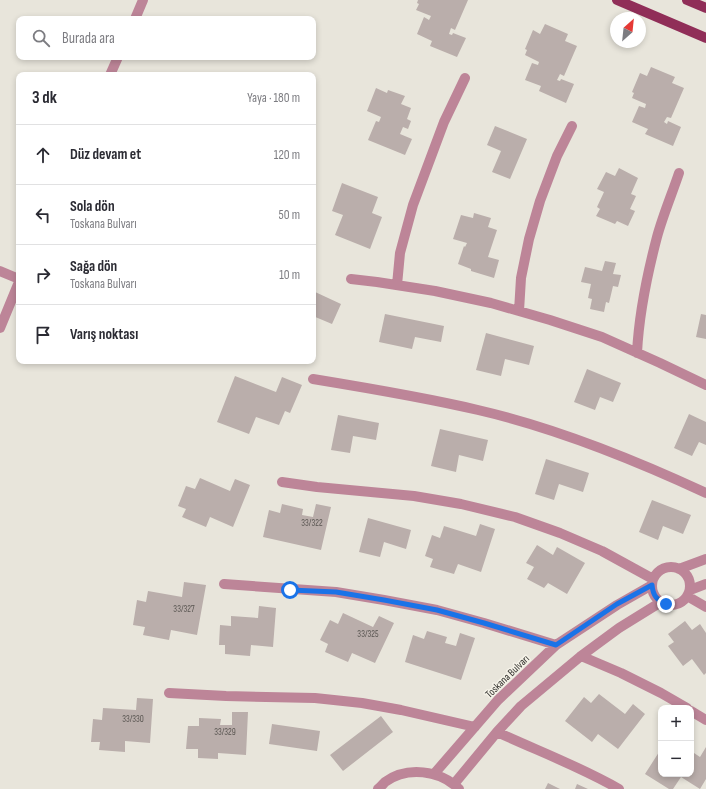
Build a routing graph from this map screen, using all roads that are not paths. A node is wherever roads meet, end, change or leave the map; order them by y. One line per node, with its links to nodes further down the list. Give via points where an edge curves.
1 (143, 0): 5 (street)
2 (617, 0): 6 (main road)
3 (687, 0): 4 (main road)
4 (706, 8)
5 (136, 16)
6 (706, 38)
7 (117, 60): 8 (street)
8 (111, 72)
9 (465, 78): 15 (street, via 444,122 412,205 400,253)
10 (572, 126): 17 (street, via 557,156 529,239 521,278)
11 (679, 173): 19 (street, via 657,236 646,282 638,327)
12 (0, 271): 13 (street)
13 (16, 279)
14 (351, 279): 15 (street)
15 (397, 285): 17 (street, via 456,295)
16 (16, 288): 18 (street)
17 (519, 311): 19 (street, via 602,337)
18 (0, 328)
19 (637, 353): 21 (street)
20 (313, 379): 23 (street, via 479,410 570,436 666,474)
21 (706, 385)
22 (282, 482): 26 (street, via 414,496 514,517 602,551)
23 (706, 493)
24 (706, 559): 25 (street, Toskana Bulvarı)
25 (679, 569): 26 (street, Toskana Bulvarı, via 673,567 661,570); 29 (street, via 688,578)
26 (653, 582): 30 (street, via 653,592); 32 (street, Toskana Bulvarı)
27 (224, 584): 32 (street, via 336,592 384,600 450,614)
28 (706, 584): 29 (street)
29 (689, 593): 30 (street, via 679,604); 31 (street)
30 (661, 602): 33 (street)
31 (706, 608)
32 (556, 645): 38 (street, Toskana Bulvarı, via 498,700)
33 (581, 656): 35 (street, via 621,673); 39 (street, via 521,706)
34 (169, 693): 38 (street, via 315,698 401,710)
35 (681, 705)
36 (694, 713): 37 (street)
37 (706, 720)
38 (474, 727): 40 (street, Toskana Bulvarı)
39 (497, 732): 41 (street); 43 (street, via 571,764)
40 (434, 774): 41 (street); 42 (street, via 417,772 401,775)
41 (456, 787)
42 (378, 789)
43 (619, 789)

